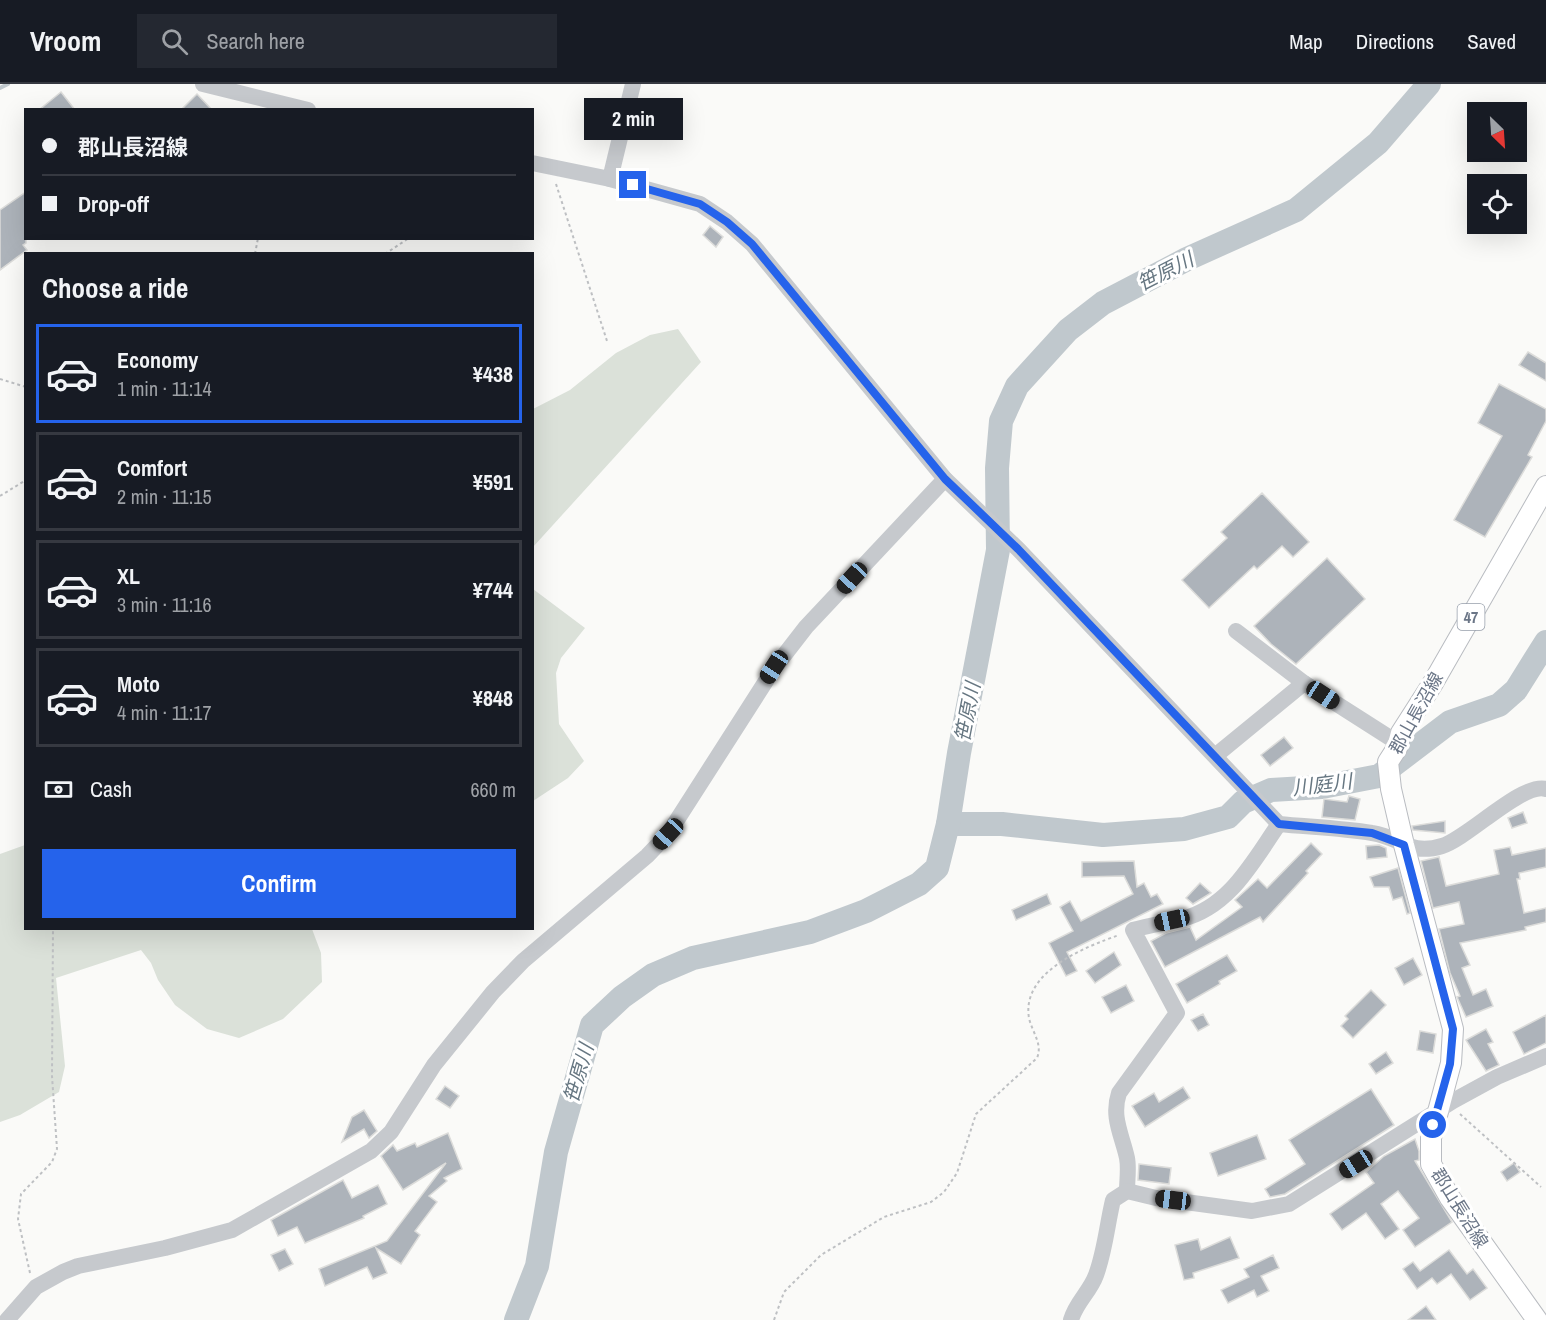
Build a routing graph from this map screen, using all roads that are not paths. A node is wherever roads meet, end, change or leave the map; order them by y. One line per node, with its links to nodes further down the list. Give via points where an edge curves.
1 (202, 84): 3 (street)
2 (633, 84): 5 (street)
3 (300, 108)
4 (534, 164): 5 (street)
5 (610, 179): 6 (street, via 700,204 752,244)
6 (945, 479): 11 (street, via 1018,549); 18 (street, via 806,627 774,667 668,834 493,992 434,1065 382,1142 232,1230 78,1266 36,1287)
7 (1546, 486): 10 (main road, 郡山長沼線 / 47, via 1401,733)
8 (1236, 631): 9 (street)
9 (1305, 683): 10 (street); 11 (street)
10 (1398, 746): 14 (main road, 郡山長沼線 / 47, via 1388,762)
11 (1215, 756): 13 (street)
12 (1546, 789): 14 (street, via 1541,787 1523,794 1444,845 1413,849)
13 (1274, 819): 14 (street, via 1372,833); 17 (street, via 1233,890 1184,919 1133,930 1177,1013 1119,1093 1115,1105 1114,1114 1128,1160)
14 (1404, 845): 16 (main road, 郡山長沼線 / 47, via 1453,1029)
15 (1546, 1056): 16 (street, via 1497,1077)
16 (1442, 1108): 17 (street, via 1307,1195 1271,1209 1240,1210); 20 (main road, 郡山長沼線 / 47, via 1431,1138 1431,1164 1450,1198)
17 (1127, 1191): 19 (street, via 1113,1200 1097,1273)
18 (7, 1320)
19 (1071, 1320)
20 (1537, 1320)

